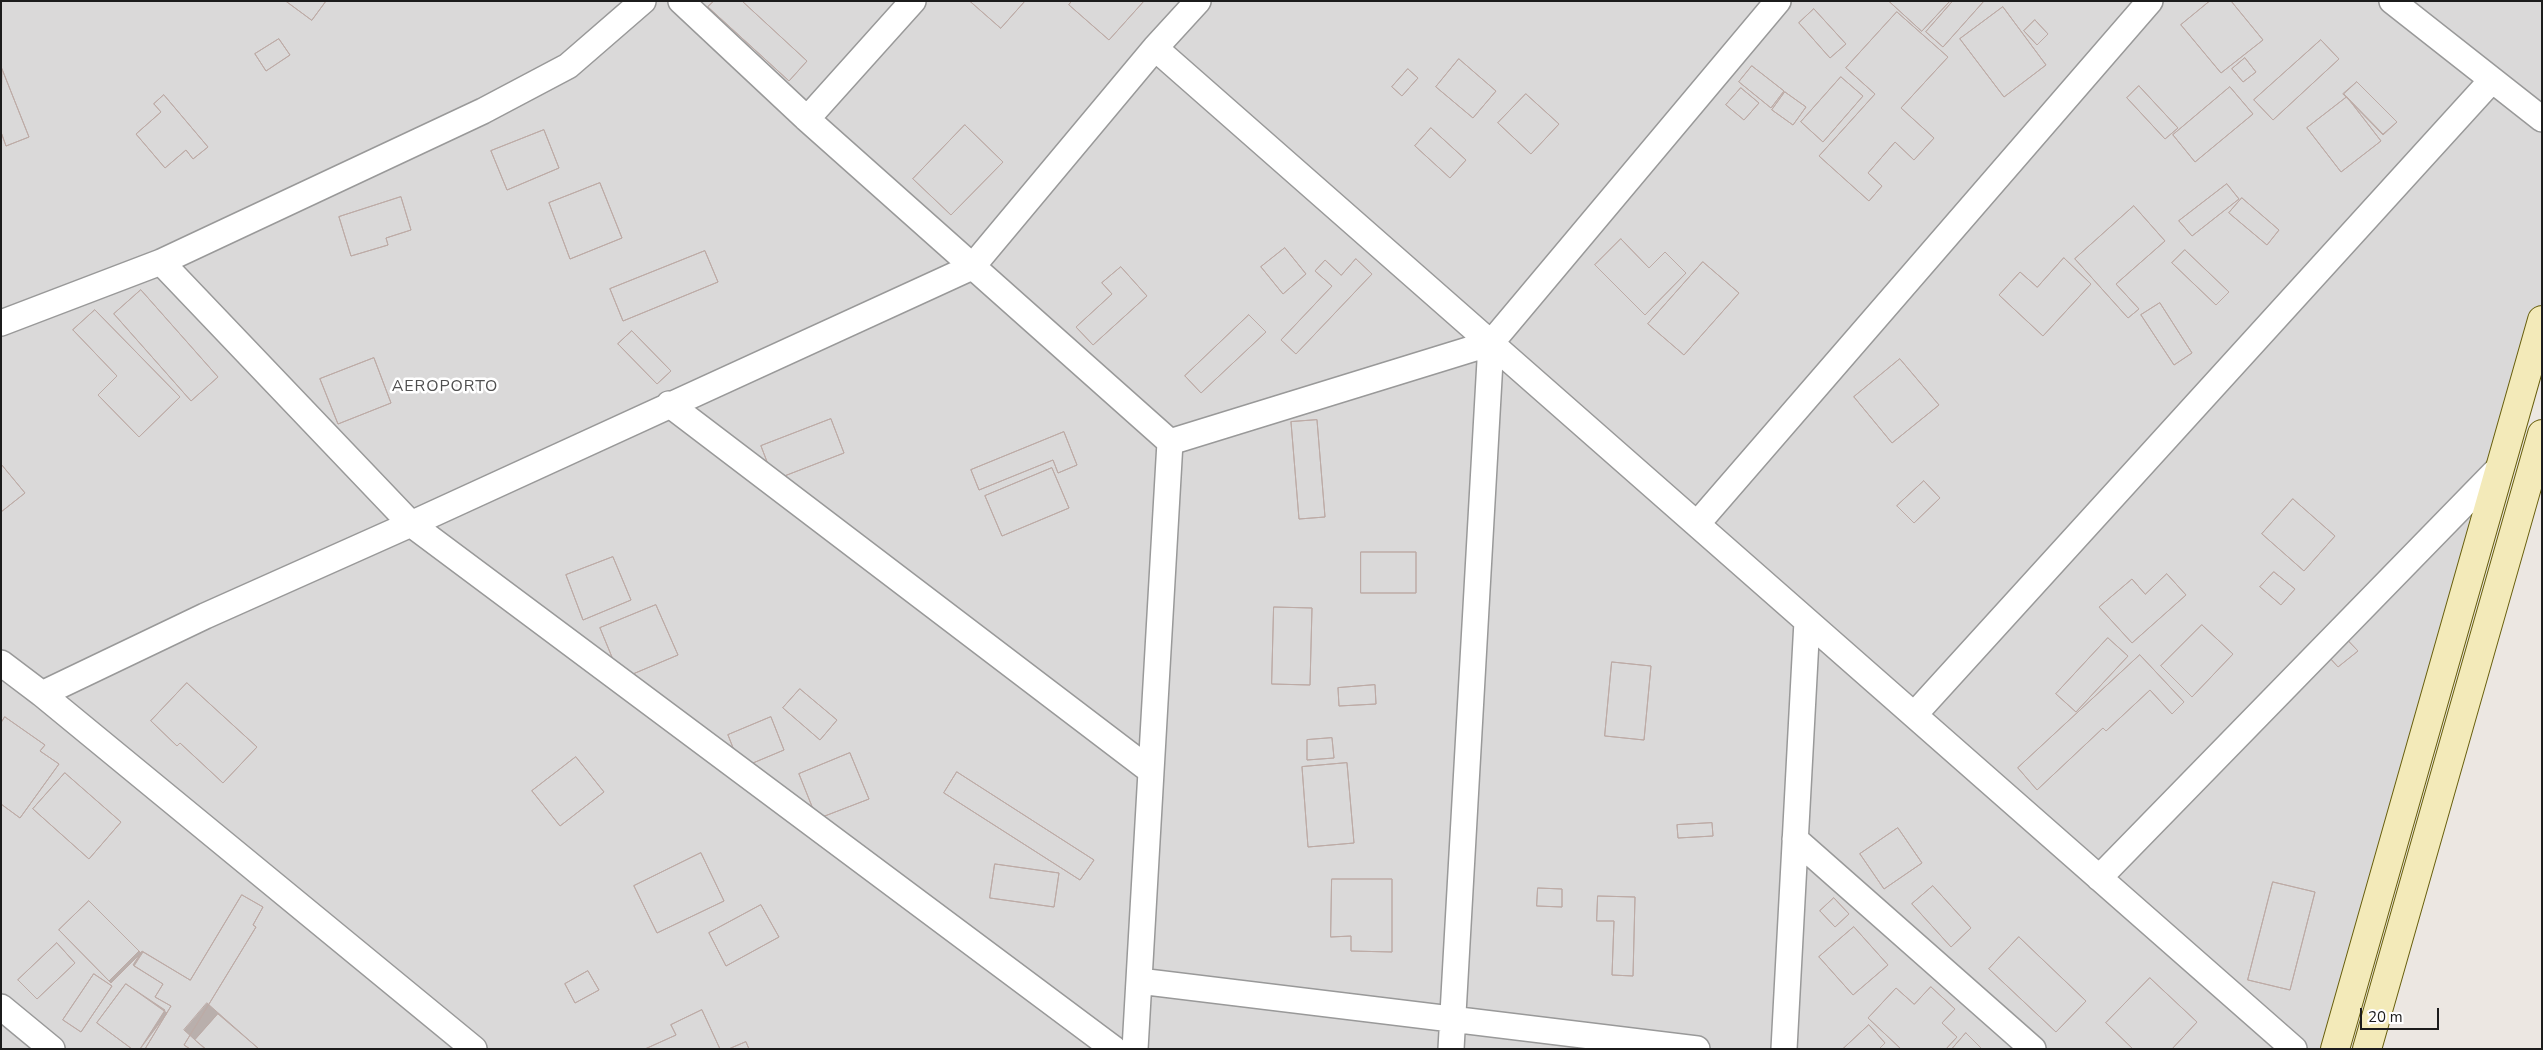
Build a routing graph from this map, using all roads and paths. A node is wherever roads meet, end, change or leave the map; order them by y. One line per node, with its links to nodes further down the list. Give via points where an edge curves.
1 (643, 1): 12 (street, via 568,66 483,111)
2 (681, 1): 10 (street)
3 (912, 1): 10 (street)
4 (1198, 1): 8 (street)
5 (1778, 1): 16 (street)
6 (2150, 1): 22 (street)
7 (2392, 1): 9 (street)
8 (1155, 48): 13 (street); 16 (street)
9 (2491, 81): 11 (street); 26 (street)
10 (806, 119): 13 (street)
11 (2542, 119)
12 (161, 262): 15 (street); 21 (street)
13 (972, 266): 17 (street); 19 (street)
14 (2542, 320): 20 (street)
15 (1, 323)
16 (1491, 343): 19 (street); 22 (street); 32 (street)
17 (669, 404): 21 (street); 27 (street)
18 (2542, 434): 43 (street)
19 (1170, 442): 27 (street)
20 (2500, 467): 29 (street); 42 (street)
21 (412, 524): 25 (street, via 205,616); 35 (street)
22 (1697, 524): 23 (street)
23 (1807, 621): 26 (street); 28 (street)
24 (1, 663): 25 (street)
25 (42, 694): 34 (street)
26 (1914, 715): 29 (street)
27 (1151, 771): 30 (street)
28 (1795, 839): 39 (street); 40 (street)
29 (2099, 878): 41 (street)
30 (1139, 981): 32 (street); 36 (street)
31 (1, 1007): 33 (street)
32 (1453, 1019): 37 (street); 38 (street)
33 (52, 1049)
34 (474, 1049)
35 (1114, 1049)
36 (1135, 1049)
37 (1451, 1049)
38 (1697, 1049)
39 (1784, 1049)
40 (2033, 1049)
41 (2294, 1049)
42 (2335, 1049)
43 (2367, 1049)

